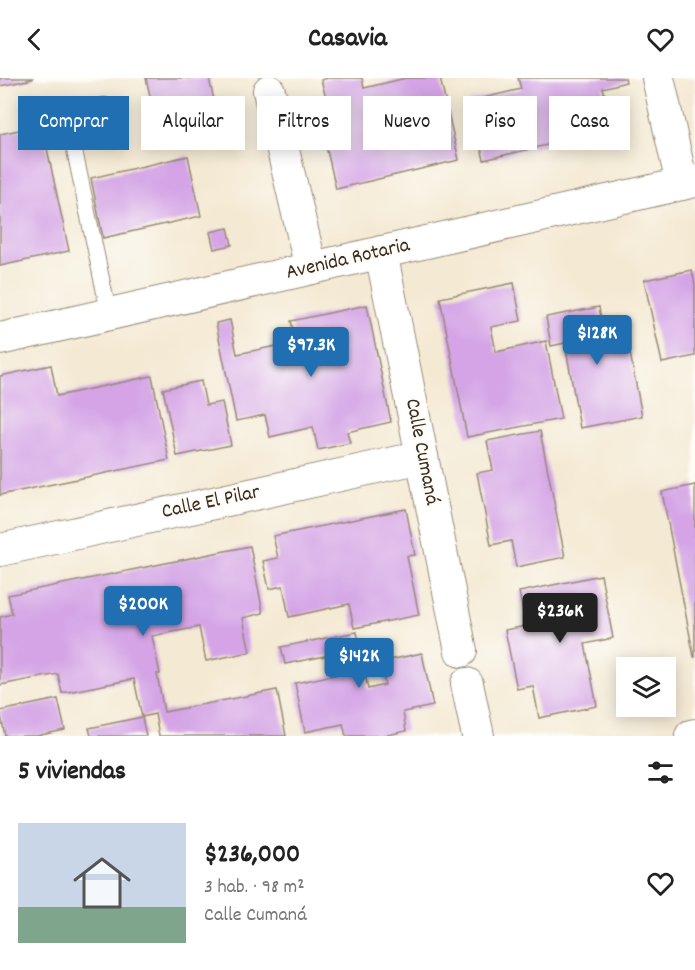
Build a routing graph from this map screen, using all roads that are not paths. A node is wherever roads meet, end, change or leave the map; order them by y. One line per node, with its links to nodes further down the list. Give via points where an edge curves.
1 (658, 78): 4 (street)
2 (269, 91): 6 (street)
3 (74, 150): 7 (lane)
4 (689, 182): 5 (street, Avenida Rotaria)
5 (381, 252): 6 (street, Avenida Rotaria); 9 (street, Calle Cumaná)
6 (311, 268): 7 (street, Avenida Rotaria)
7 (109, 314): 8 (street, Avenida Rotaria)
8 (0, 339)
9 (422, 457): 10 (street, Calle El Pilar); 11 (street, Calle Cumaná)
10 (0, 550)
11 (461, 651)
12 (467, 684): 13 (street)
13 (478, 736)

